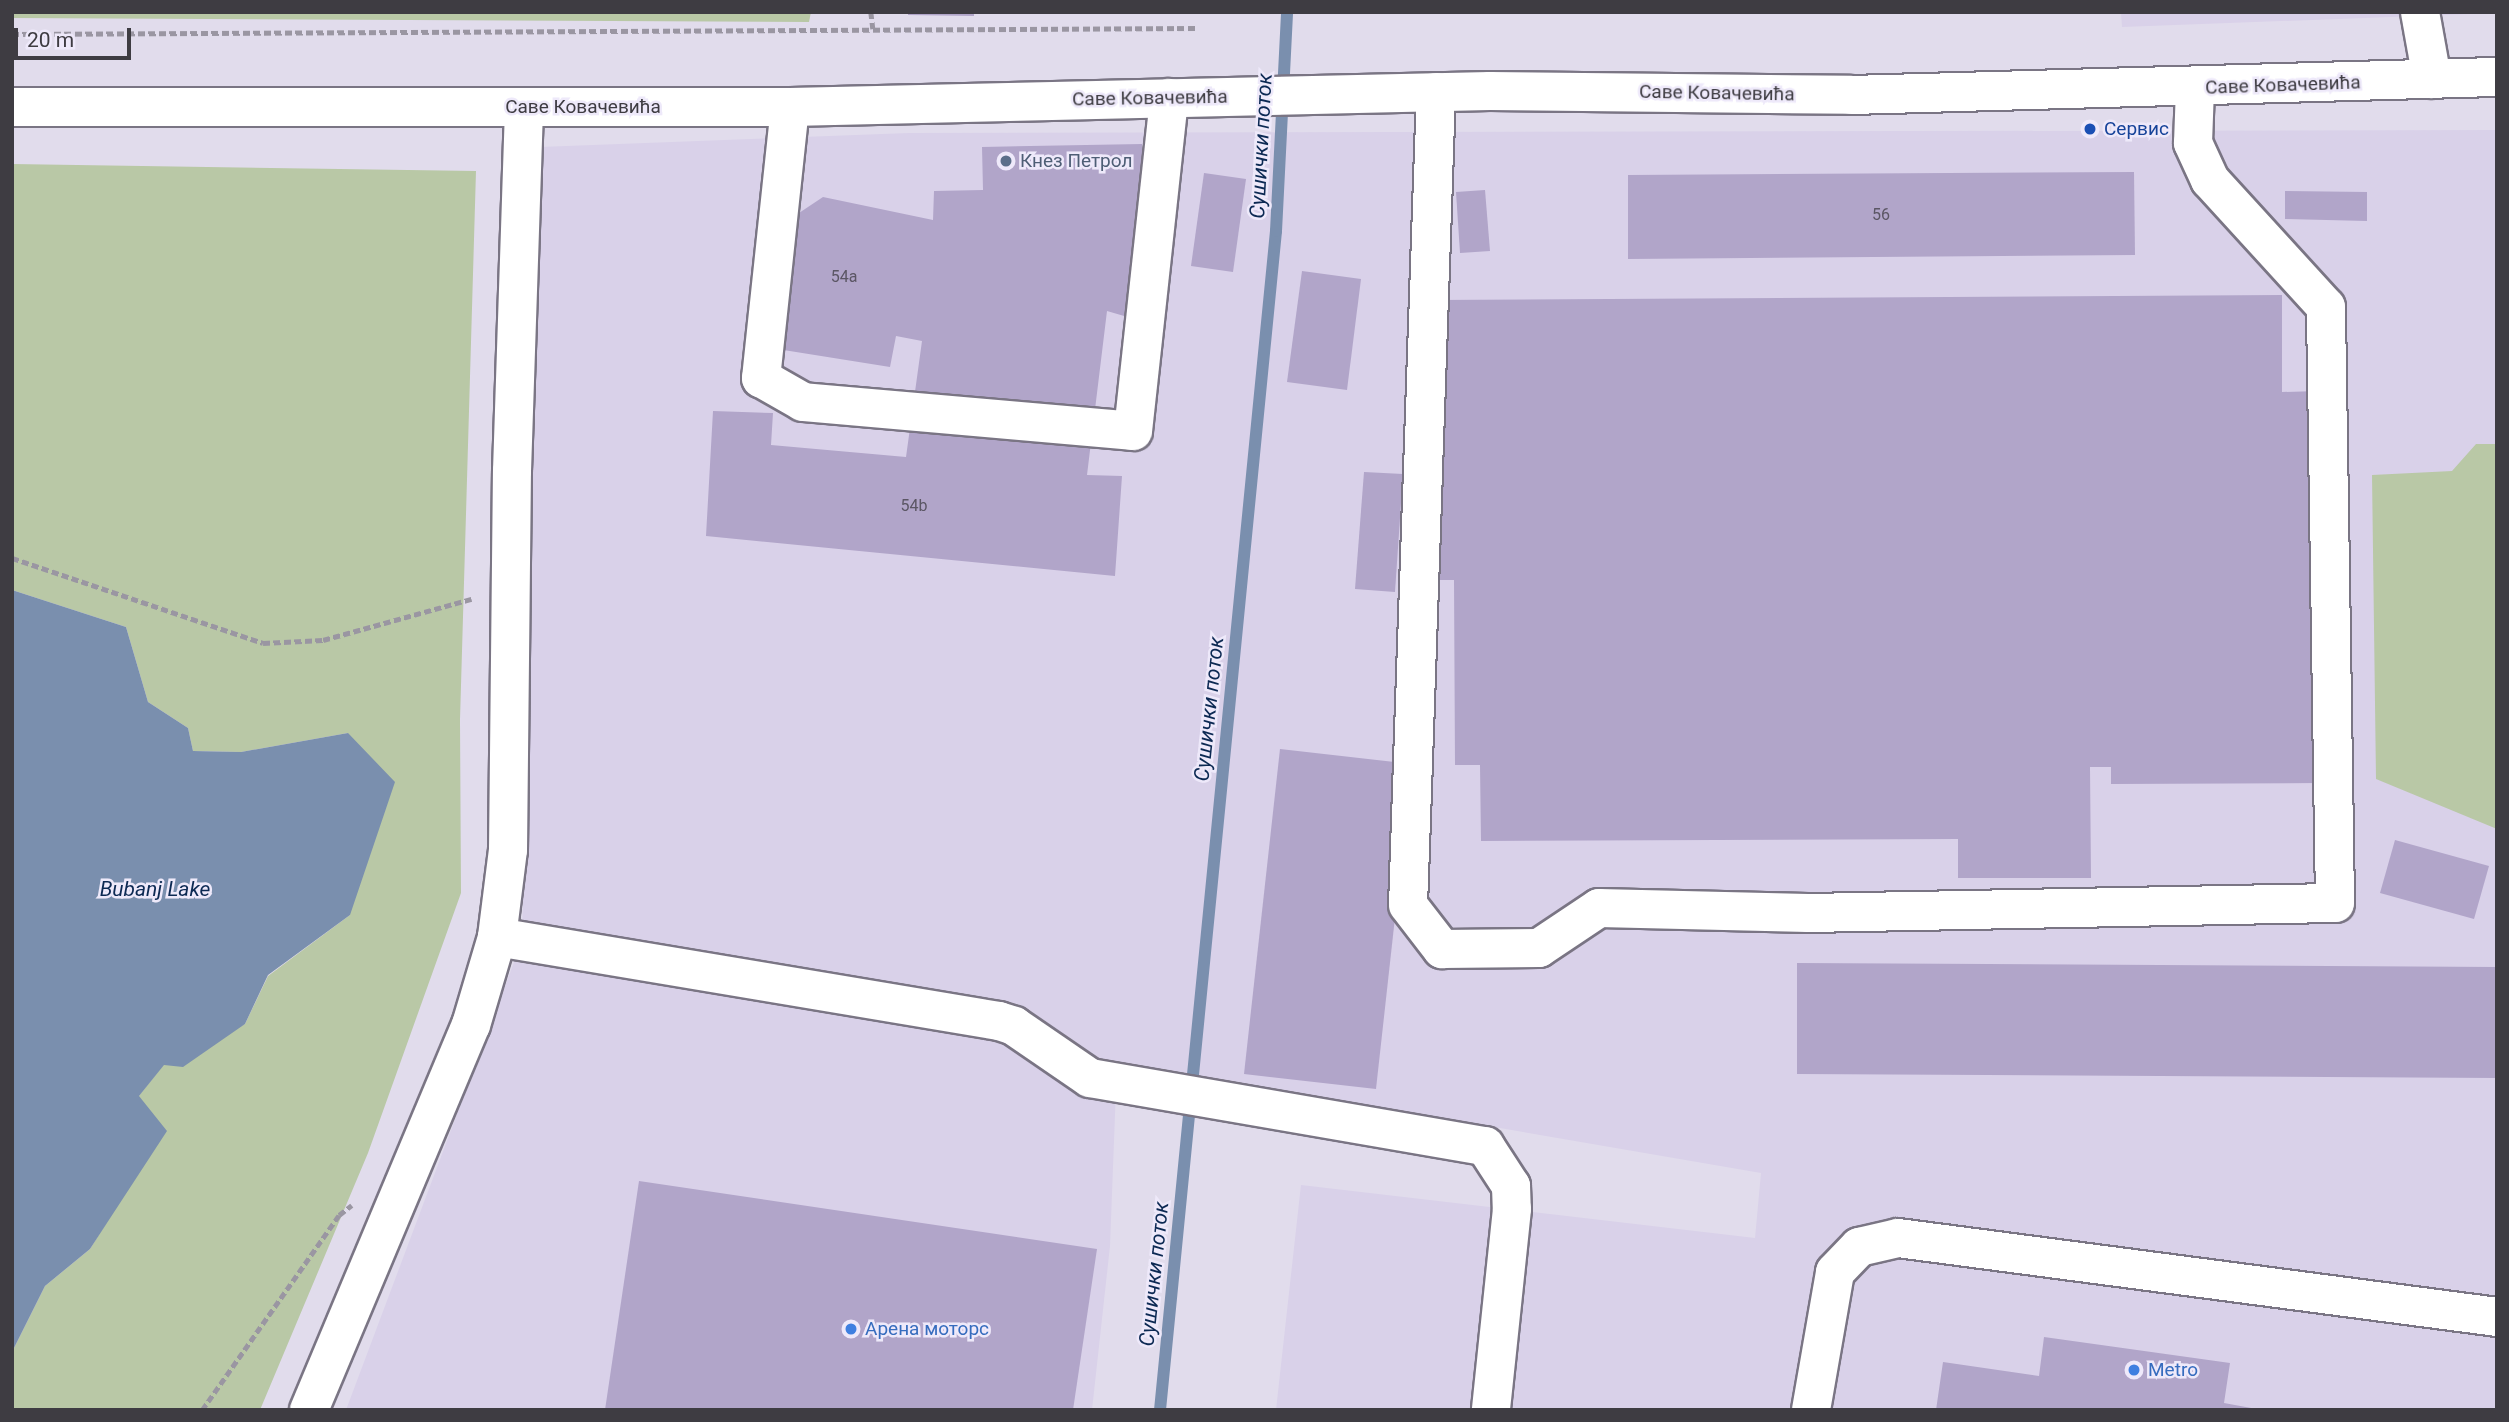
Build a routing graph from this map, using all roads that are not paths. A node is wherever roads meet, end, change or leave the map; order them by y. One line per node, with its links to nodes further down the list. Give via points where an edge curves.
1 (2420, 12): 3 (street)
2 (2497, 77): 3 (street, Саве Ковачевића)
3 (2432, 79): 4 (street, Саве Ковачевића)
4 (2195, 88): 5 (street, Саве Ковачевића, via 1851,94); 5 (street, via 2193,144 2210,180 2326,307 2335,902 1808,913 1599,908 1539,948 1456,949 1442,949 1408,905)
5 (1436, 92): 6 (street, Саве Ковачевића)
6 (1188, 97): 8 (street, Саве Ковачевића); 8 (street, via 1133,431 803,402 761,378)
7 (12, 107): 9 (street, Саве Ковачевића)
8 (790, 107): 9 (street, Саве Ковачевића)
9 (524, 108): 10 (street, via 508,850)
10 (497, 937): 12 (street, via 471,1025); 13 (street, via 999,1021 1014,1026 1090,1078 1485,1146 1511,1186 1512,1209)
11 (2497, 1317): 14 (street, via 1898,1238 1859,1247 1835,1272)
12 (309, 1410)
13 (1491, 1410)
14 (1811, 1410)

